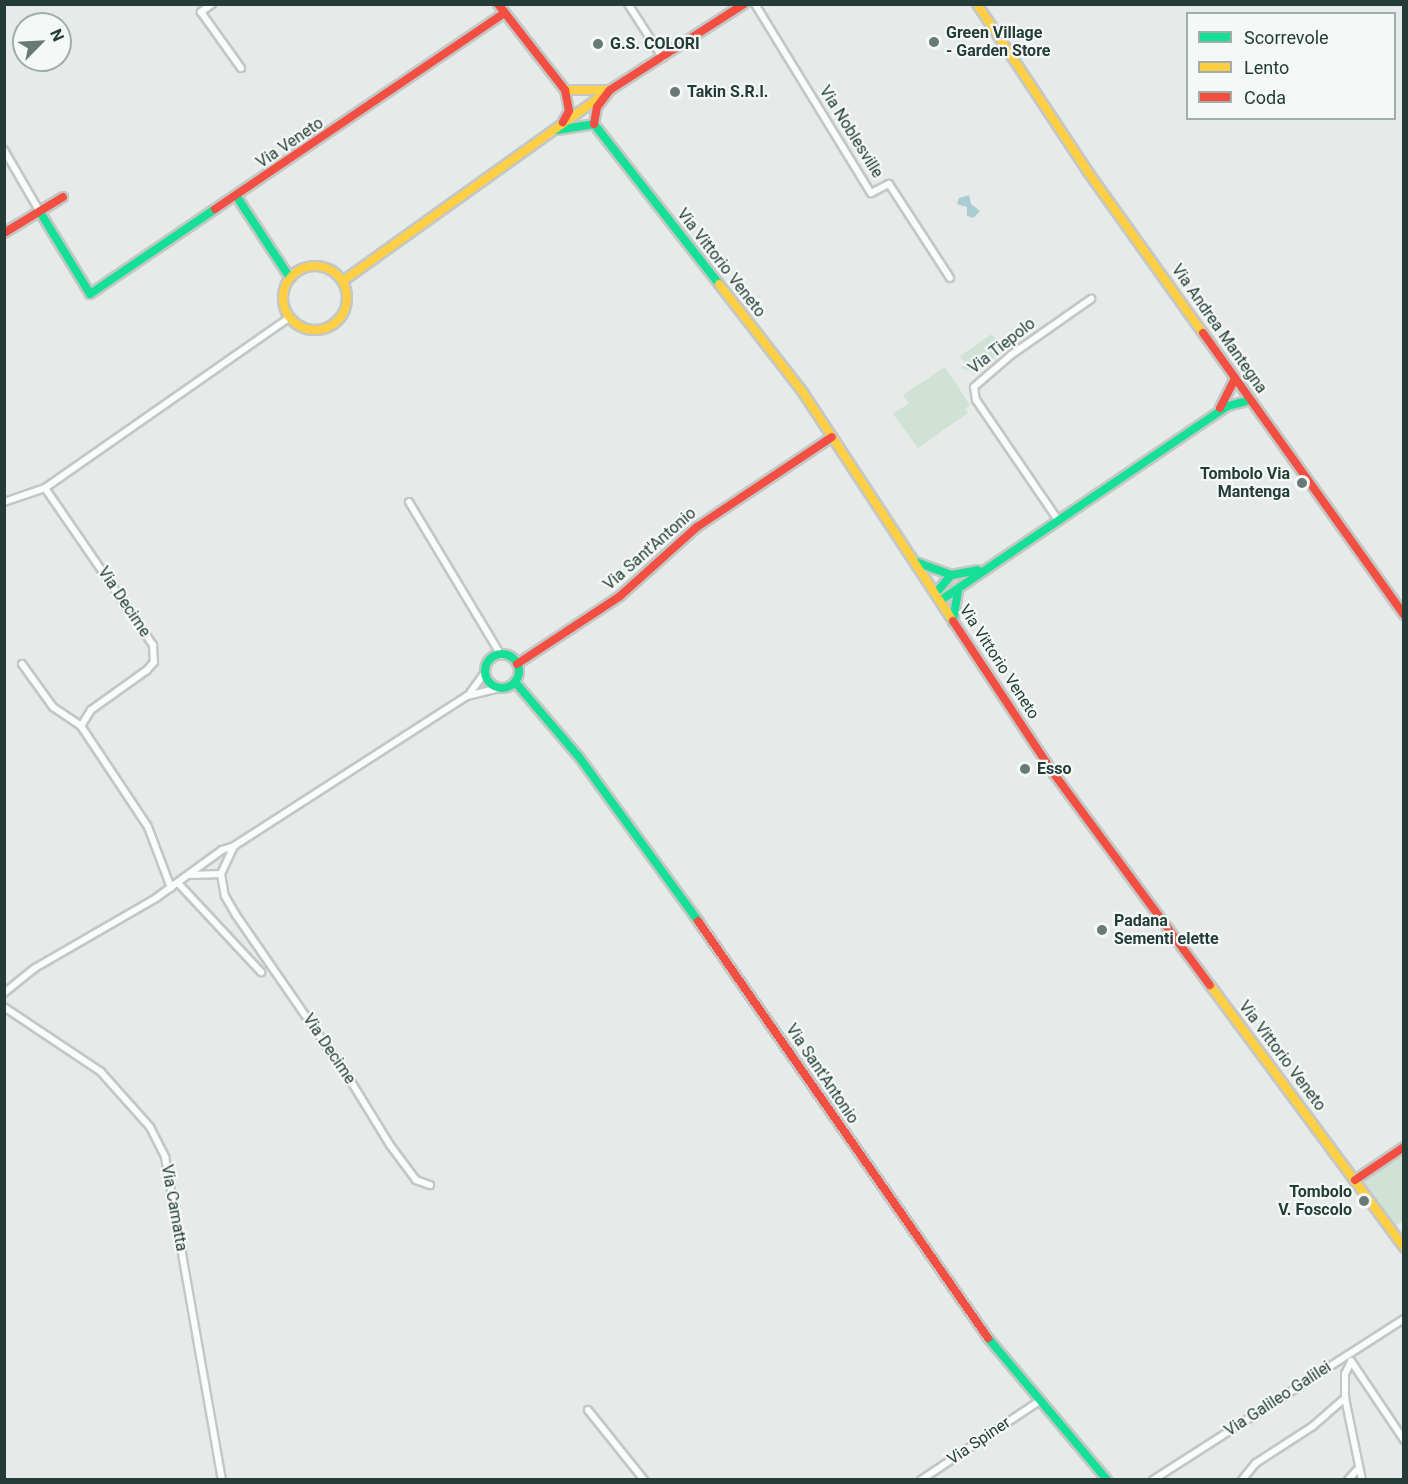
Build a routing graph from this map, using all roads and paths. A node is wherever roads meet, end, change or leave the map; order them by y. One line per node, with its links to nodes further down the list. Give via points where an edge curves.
1 (212, 4): 9 (street, via 201,12)
2 (498, 4): 7 (street)
3 (628, 4): 8 (street)
4 (744, 4): 8 (street)
5 (755, 4): 20 (street, Via Noblesville, via 871,193 889,184)
6 (977, 4): 24 (street, Via Andrea Mantegna, via 1088,172)
7 (505, 13): 10 (street); 16 (street, Via Veneto)
8 (663, 58): 11 (street)
9 (241, 68)
10 (566, 90): 11 (street); 13 (street, via 569,111)
11 (610, 90): 12 (street, via 597,107); 13 (street)
12 (594, 124): 13 (street); 28 (street, Via Vittorio Veneto, via 802,391)
13 (557, 130): 21 (street)
14 (4, 150): 17 (street)
15 (63, 197): 17 (street)
16 (237, 197): 17 (street, Via Veneto, via 90,294); 19 (street)
17 (40, 212): 18 (street)
18 (4, 233)
19 (290, 278): 21 (street, via 298,271 317,266); 23 (street, via 283,298)
20 (950, 278)
21 (343, 280): 23 (street, via 348,299 336,324 317,331 306,330)
22 (1090, 300): 32 (street, Via Tiepolo, via 1011,355 974,387 976,400)
23 (289, 318): 29 (street)
24 (1235, 379): 25 (street, Via Andrea Mantegna); 26 (street)
25 (1247, 395): 26 (street); 27 (street); 38 (street, Via Andrea Mantegna)
26 (1228, 398): 27 (street)
27 (1214, 416): 32 (street)
28 (832, 437): 33 (street, Via Vittorio Veneto); 42 (street, Via Sant'Antonio, via 697,526 620,596)
29 (45, 488): 30 (street); 47 (street, Via Decime, via 153,645 155,655 147,670 91,710)
30 (4, 502)
31 (409, 502): 40 (street)
32 (1058, 520): 34 (street)
33 (916, 562): 35 (street); 37 (street, Via Vittorio Veneto)
34 (984, 568): 35 (street); 36 (street)
35 (951, 575): 37 (street)
36 (958, 589): 37 (street); 39 (street)
37 (938, 596): 39 (street, Via Vittorio Veneto)
38 (1404, 615)
39 (953, 622): 59 (street, Via Vittorio Veneto, via 1052,771)
40 (501, 655): 42 (street); 43 (street, via 489,662)
41 (22, 664): 47 (street, via 53,707)
42 (517, 664): 44 (street)
43 (485, 672): 45 (street, via 491,684); 46 (street, Via Decime)
44 (515, 682): 45 (street); 66 (street, Via Sant'Antonio, via 579,758 662,869 874,1178)
45 (499, 688): 46 (street, Via Decime)
46 (467, 696): 48 (street, Via Decime)
47 (81, 726): 54 (street, via 148,827)
48 (234, 846): 49 (street, Via Decime); 50 (street, Via Decime)
49 (205, 862): 50 (street); 52 (street, Via Decime)
50 (222, 866): 51 (street, Via Decime)
51 (221, 874): 52 (street); 60 (street, Via Decime, via 225,896 236,915 390,1145 416,1180)
52 (187, 876): 53 (street, Via Decime)
53 (178, 883): 54 (street, Via Decime); 55 (street)
54 (171, 888): 56 (street, Via Decime, via 35,968)
55 (261, 972)
56 (4, 993)
57 (4, 1007): 70 (street, Via Camatta, via 101,1072 150,1127 165,1157)
58 (1404, 1147): 59 (street)
59 (1355, 1180): 61 (street, Via Vittorio Veneto)
60 (430, 1185)
61 (1404, 1247)
62 (1404, 1319): 63 (street, Via Galileo Galilei)
63 (1347, 1355): 64 (street); 74 (street, Via Galileo Galilei)
64 (1351, 1362): 65 (street); 68 (street)
65 (1345, 1398): 69 (street); 75 (street, via 1313,1426 1256,1463)
66 (1038, 1402): 72 (street, Via Spiner); 73 (street, Via Sant'Antonio)
67 (588, 1410): 71 (street)
68 (1404, 1440)
69 (1358, 1470): 76 (street); 77 (street)
70 (222, 1479)
71 (644, 1479)
72 (921, 1479)
73 (1107, 1479)
74 (1155, 1479)
75 (1242, 1479)
76 (1348, 1479)
77 (1362, 1479)

